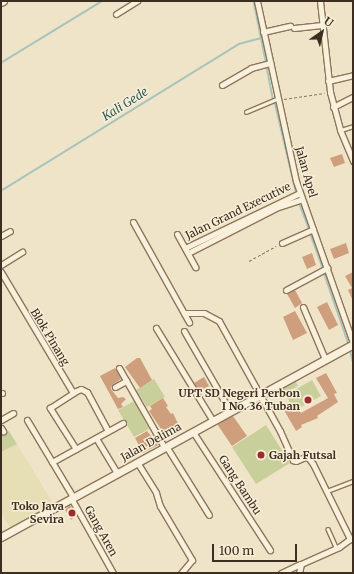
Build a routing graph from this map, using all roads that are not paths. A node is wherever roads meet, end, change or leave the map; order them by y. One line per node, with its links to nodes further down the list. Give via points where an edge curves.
1 (137, 1): 4 (street)
2 (257, 1): 6 (street, Jalan Apel)
3 (320, 1): 5 (street)
4 (116, 14)
5 (322, 25): 6 (street); 9 (street)
6 (263, 32): 7 (street, Jalan Apel)
7 (270, 63): 10 (street, via 251,68); 12 (street, Jalan Apel)
8 (353, 75): 9 (street)
9 (328, 81): 13 (street)
10 (222, 85)
11 (353, 97): 13 (street)
12 (278, 100): 14 (lane); 18 (street, Jalan Apel)
13 (333, 108): 16 (street)
14 (246, 112)
15 (353, 126): 16 (lane)
16 (340, 130): 17 (street)
17 (353, 161)
18 (300, 193): 19 (street, Jalan Grand Executive); 20 (street, Jalan Apel)
19 (291, 199): 20 (street, Jalan Grand Executive); 22 (street, Jalan Grand Executive)
20 (302, 199): 23 (street, Jalan Apel)
21 (133, 222): 37 (street)
22 (233, 227): 28 (street, Jalan Grand Executive); 30 (street, Jalan Grand Executive)
23 (311, 230): 27 (street); 33 (street, Jalan Apel)
24 (10, 231): 26 (street)
25 (177, 234): 28 (street, Jalan Grand Executive)
26 (1, 236)
27 (282, 243)
28 (185, 248): 30 (street, Jalan Grand Executive)
29 (22, 252): 31 (street)
30 (188, 253): 32 (street, Jalan Grand Executive)
31 (1, 265)
32 (195, 268)
33 (327, 268): 35 (street); 41 (street, Jalan Apel)
34 (1, 272): 46 (street, Blok Pinang)
35 (286, 290)
36 (303, 307): 42 (street)
37 (184, 312): 38 (street); 47 (street, via 204,313 217,319)
38 (189, 322)
39 (156, 328): 52 (street)
40 (184, 331): 48 (street)
41 (351, 345): 42 (street, Jalan Delima)
42 (325, 359): 47 (street, Jalan Delima)
43 (119, 368): 44 (street)
44 (126, 381): 45 (street); 57 (street)
45 (115, 387)
46 (73, 393): 54 (street, via 82,389 86,391); 58 (street, via 50,408)
47 (259, 396): 48 (street, Jalan Delima); 63 (street, via 280,431 293,460 309,457)
48 (230, 411): 52 (street, Jalan Delima)
49 (14, 413): 50 (street)
50 (1, 420)
51 (27, 420): 59 (street, Gang Aren)
52 (212, 421): 55 (street, Jalan Delima)
53 (123, 423): 54 (street)
54 (108, 431): 56 (street)
55 (192, 432): 57 (street, Jalan Delima); 70 (street, Gang Bambu)
56 (96, 438): 58 (street); 61 (street)
57 (165, 447): 60 (street, Jalan Delima); 65 (street)
58 (76, 449): 59 (street)
59 (52, 462): 64 (street, Gang Aren)
60 (137, 462): 61 (street, Jalan Delima); 72 (street, via 192,558 192,563)
61 (117, 473): 64 (street, Jalan Delima)
62 (353, 481): 63 (lane)
63 (327, 492): 68 (street)
64 (72, 498): 67 (street, Jalan Delima); 73 (street, Gang Aren)
65 (209, 515)
66 (328, 529): 69 (lane)
67 (1, 537)
68 (351, 538): 69 (street)
69 (336, 549): 71 (street)
70 (270, 550)
71 (302, 564): 74 (street); 75 (street, via 298,568)
72 (181, 572)
73 (113, 573)
74 (281, 573)
75 (299, 573)

